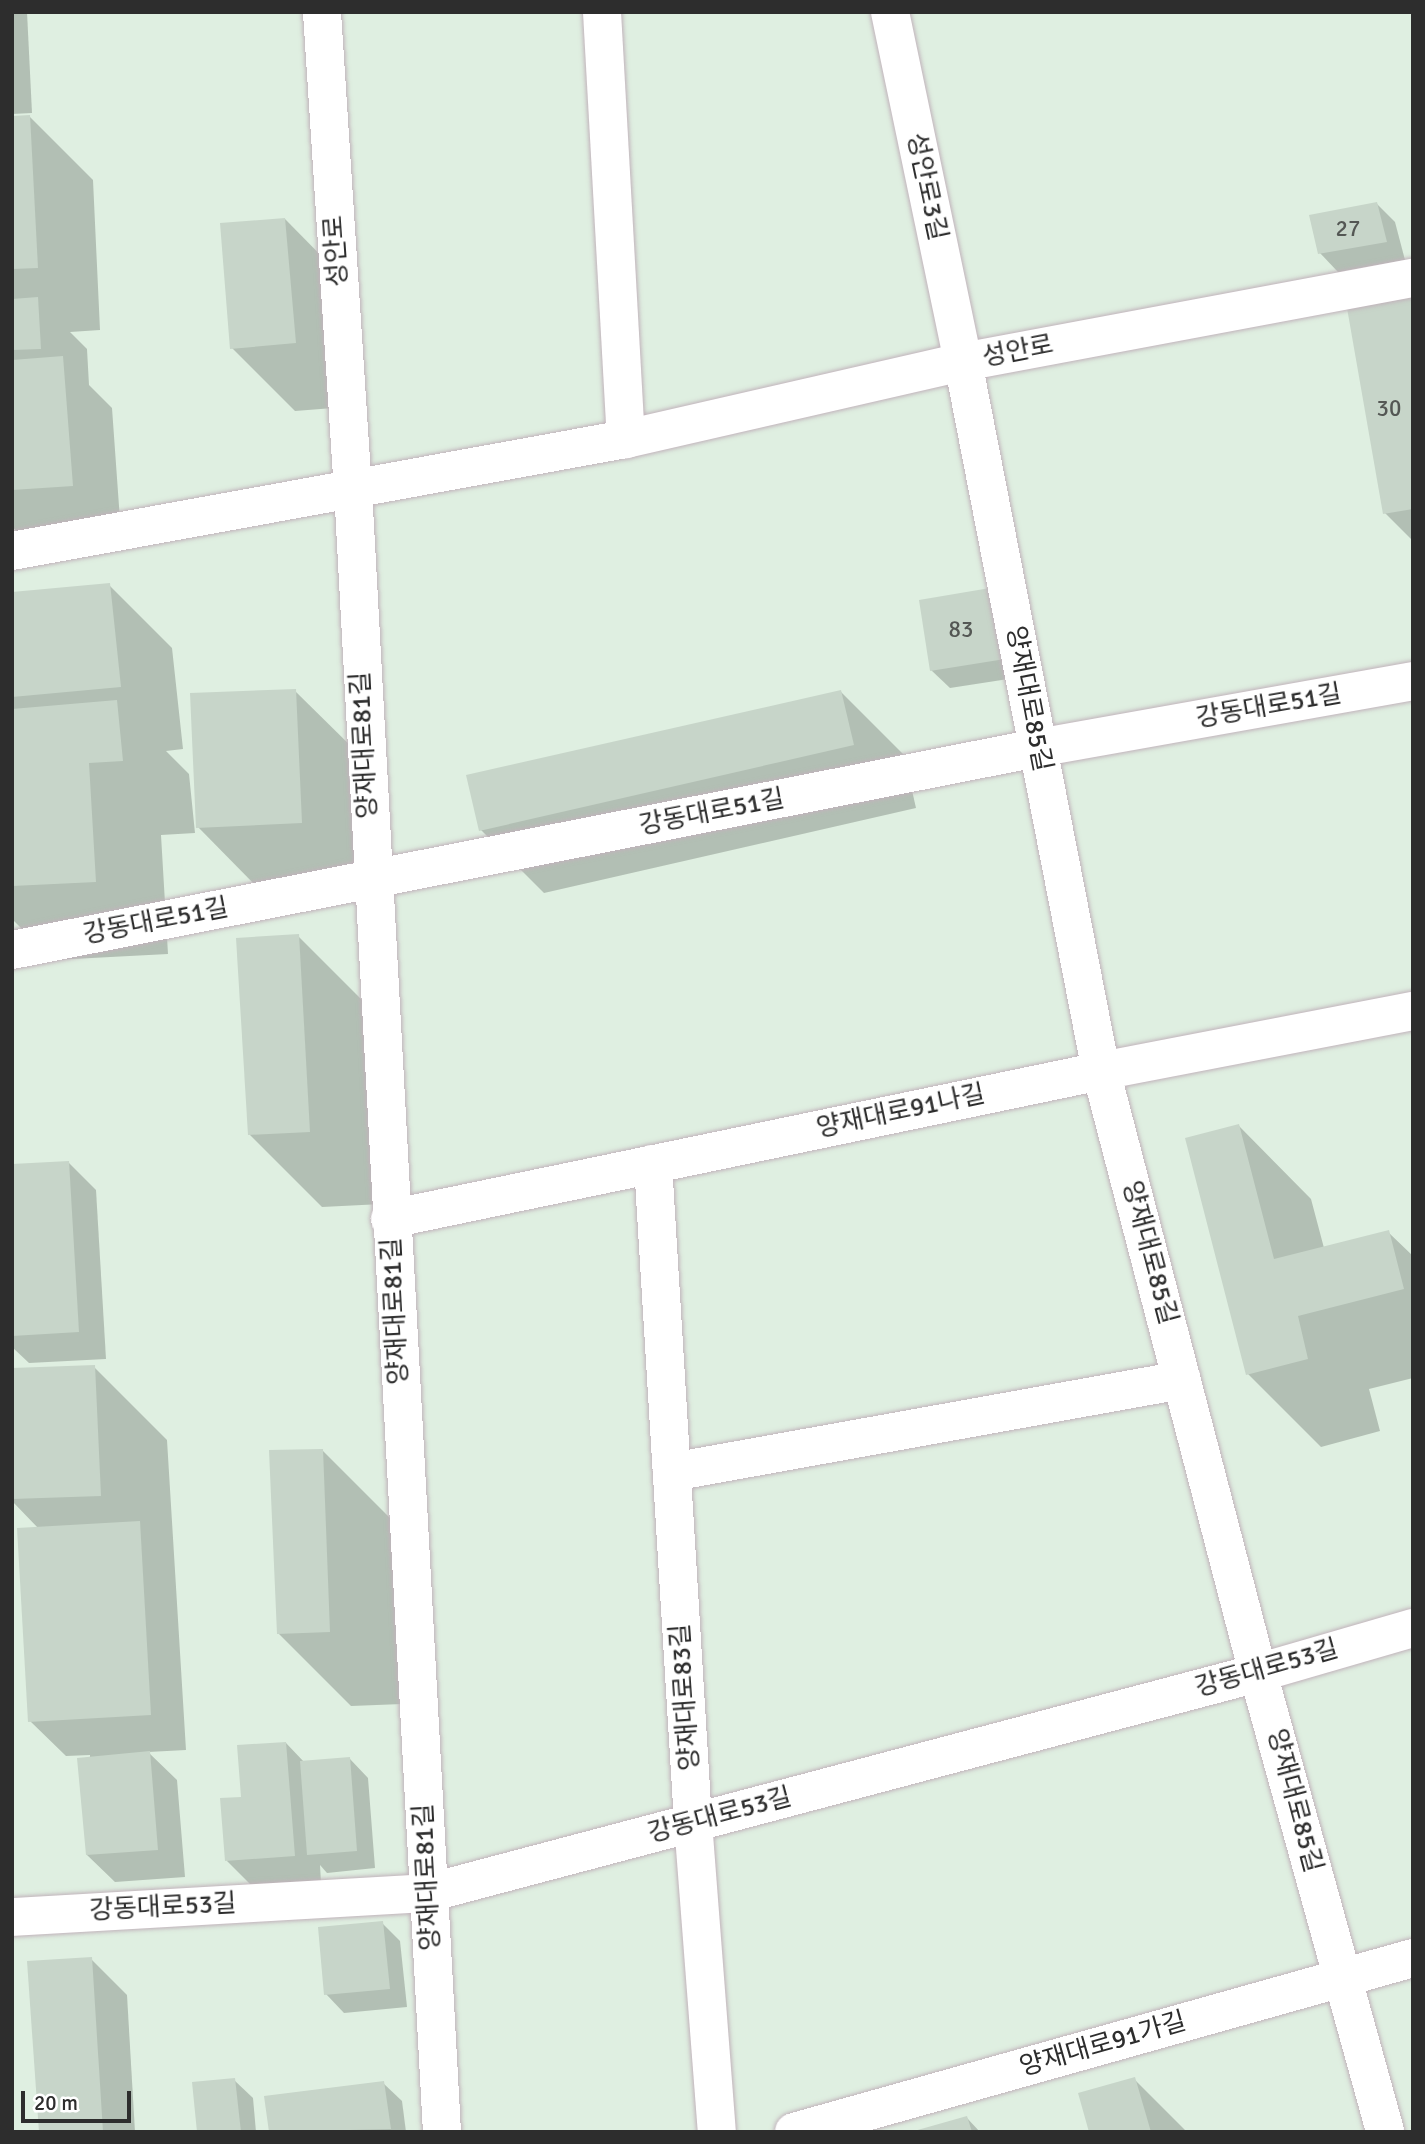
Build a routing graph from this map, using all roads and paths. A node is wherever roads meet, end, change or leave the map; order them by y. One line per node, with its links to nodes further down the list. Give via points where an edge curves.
1 (322, 12): 7 (street, 성안로)
2 (602, 12): 6 (street)
3 (890, 12): 5 (street, 성안로3길)
4 (1413, 278): 5 (street, 성안로)
5 (963, 362): 6 (street, 성안로); 10 (street, 양재대로85길)
6 (626, 439): 7 (street, 성안로)
7 (353, 489): 8 (street, 성안로); 11 (street, 양재대로81길)
8 (12, 551)
9 (1413, 681): 10 (street, 강동대로51길)
10 (1037, 748): 11 (street, 강동대로51길); 14 (street, 양재대로85길)
11 (372, 880): 12 (street, 강동대로51길); 16 (street, 양재대로81길)
12 (12, 950)
13 (1413, 1012): 14 (street, 양재대로91나길)
14 (1101, 1071): 15 (street, 양재대로91나길); 17 (street, 양재대로85길)
15 (653, 1164): 16 (street, 양재대로91나길); 18 (street, 양재대로83길)
16 (390, 1219): 22 (street, 양재대로81길)
17 (1182, 1380): 18 (street); 20 (street, 양재대로85길)
18 (671, 1472): 21 (street, 양재대로83길)
19 (1413, 1628): 20 (street, 강동대로53길)
20 (1258, 1673): 21 (street, 강동대로53길); 25 (street, 양재대로85길)
21 (693, 1822): 22 (street, 강동대로53길); 27 (street, 양재대로83길)
22 (428, 1893): 23 (street, 강동대로53길); 26 (street, 양재대로81길)
23 (12, 1917)
24 (1413, 1958): 25 (street, 양재대로91가길)
25 (1343, 1978): 28 (street, 양재대로91가길); 29 (street, 양재대로85길)
26 (442, 2132)
27 (717, 2132)
28 (794, 2132)
29 (1385, 2132)

